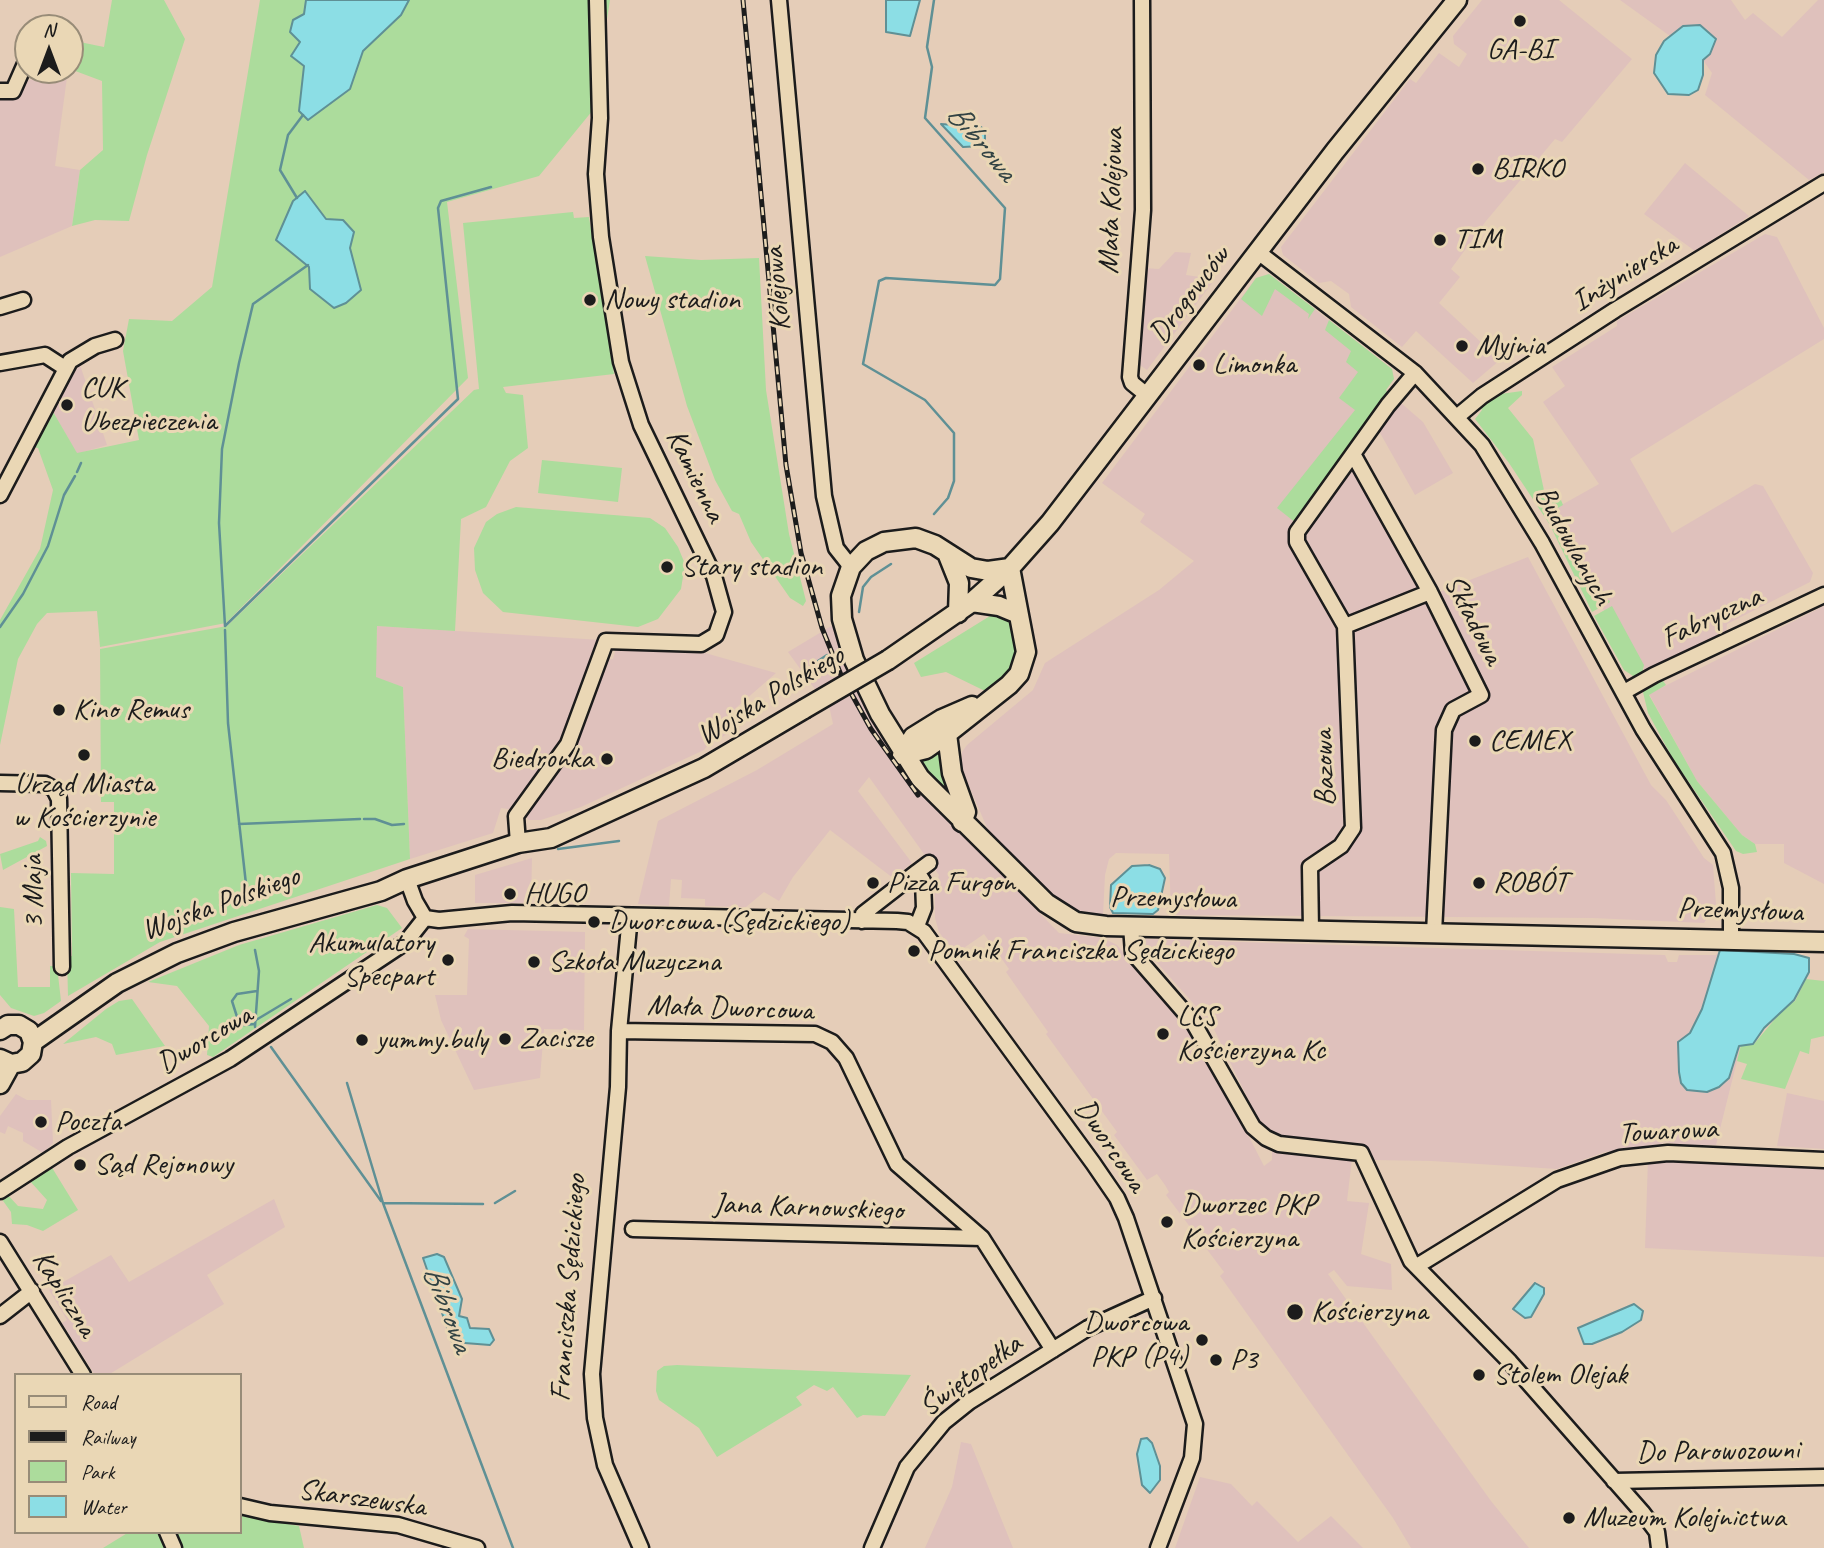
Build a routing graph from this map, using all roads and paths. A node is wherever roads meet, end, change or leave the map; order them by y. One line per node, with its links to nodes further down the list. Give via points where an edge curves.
1 (597, 0): 33 (street, Kamienna, via 600,118 596,174 621,362 641,425 714,576 724,612 716,635 701,644 606,640 568,744 516,816)
2 (779, 0): 20 (street, Kolejowa, via 824,496 836,548)
3 (1142, 0): 15 (street, Mała Kolejowa, via 1143,210 1130,376)
4 (1457, 0): 8 (main road, Drogowców)
5 (16, 84): 6 (street, via 13,91)
6 (0, 91)
7 (1824, 183): 16 (street, Inżynierska, via 1583,331)
8 (1258, 252): 14 (street, Budowlanych); 15 (main road, Drogowców)
9 (23, 300): 10 (street)
10 (0, 307)
11 (115, 341): 13 (street, via 77,355)
12 (0, 363): 13 (street, via 45,355)
13 (65, 368): 18 (street)
14 (1415, 373): 16 (street, Budowlanych); 17 (street, Bazowa)
15 (1148, 396): 21 (main road, Drogowców)
16 (1458, 416): 27 (street, Budowlanych, via 1504,477)
17 (1353, 454): 22 (street, Składowa); 26 (street, Bazowa, via 1301,524 1297,542)
18 (0, 495)
19 (947, 553): 20 (main road, via 924,541 893,539 866,551); 21 (main road, via 971,568); 24 (main road)
20 (851, 567): 30 (main road, Przemysłowa, via 841,605 846,635)
21 (1010, 568): 24 (main road, Drogowców); 25 (main road)
22 (1430, 592): 26 (street); 43 (street, Składowa, via 1481,695 1453,710 1444,730)
23 (1824, 595): 27 (street, Fabryczna)
24 (965, 608): 25 (main road, via 999,606); 33 (main road, Wojska Polskiego, bridge, via 888,660 704,768 605,814 541,830)
25 (1016, 613): 28 (main road, via 1026,637 1023,664 1009,685)
26 (1345, 626): 42 (street, Bazowa, via 1353,828 1341,846 1310,867)
27 (1624, 692): 44 (street, Budowlanych, via 1723,853 1731,888)
28 (987, 700): 29 (main road); 30 (main road, via 913,737)
29 (947, 734): 30 (main road, via 926,749); 32 (main road, via 952,773 966,812)
30 (902, 755): 32 (main road, Przemysłowa)
31 (0, 783): 46 (street, 3 Maja, via 45,785 54,789 59,799)
32 (962, 822): 41 (main road, Przemysłowa, via 1056,912 1076,922)
33 (518, 843): 36 (main road, Wojska Polskiego)
34 (929, 863): 35 (street)
35 (917, 872): 39 (street, via 863,914); 40 (street, via 923,881 923,908)
36 (407, 879): 38 (street); 49 (main road, Wojska Polskiego, via 381,891 233,932 177,954 117,983)
37 (629, 916): 38 (street, via 496,913); 39 (street); 48 (street, Franciszka Sędzickiego)
38 (425, 918): 54 (street, Dworcowa, via 406,942 230,1059 68,1147)
39 (862, 921): 40 (street)
40 (917, 926): 60 (street, Dworcowa, via 1117,1198)
41 (1131, 926): 42 (main road, Przemysłowa); 58 (street, via 1133,953 1193,1022 1253,1127 1279,1144 1361,1153 1406,1252)
42 (1311, 930): 43 (main road, Przemysłowa)
43 (1434, 933): 44 (main road, Przemysłowa)
44 (1731, 939): 45 (main road, Przemysłowa)
45 (1824, 942)
46 (62, 967)
47 (3, 1023): 49 (main road, via 19,1025)
48 (619, 1031): 51 (street, Franciszka Sędzickiego); 56 (street, Mała Dworcowa, via 815,1034 832,1041 846,1058 897,1164)
49 (31, 1037): 50 (main road, Wojska Polskiego, via 27,1059)
50 (3, 1061): 52 (main road)
51 (617, 1065): 68 (street, Franciszka Sędzickiego, via 584,1376 594,1460); 69 (street, Franciszka Sędzickiego, via 593,1400 605,1465)
52 (0, 1084)
53 (1824, 1160): 58 (street, Towarowa, via 1668,1153 1620,1158 1557,1180)
54 (0, 1191)
55 (633, 1229): 56 (street, Jana Karnowskiego)
56 (982, 1238): 62 (street, Mała Dworcowa)
57 (0, 1242): 59 (street, Kapliczna)
58 (1417, 1266): 65 (street)
59 (32, 1291): 61 (street); 63 (street, Kapliczna)
60 (1154, 1298): 62 (street, Świętopełka, via 1088,1328); 71 (street, Dworcowa, via 1193,1409 1196,1436)
61 (0, 1315)
62 (1053, 1350): 70 (street, Świętopełka, via 963,1407 931,1435 899,1482)
63 (82, 1373)
64 (1824, 1477): 65 (street, Do Parowozowni)
65 (1614, 1480): 72 (street, via 1657,1532)
66 (242, 1506): 67 (street, Skarszewska, via 398,1525)
67 (477, 1548)
68 (632, 1548)
69 (641, 1548)
70 (872, 1548)
71 (1158, 1548)
72 (1659, 1548)

